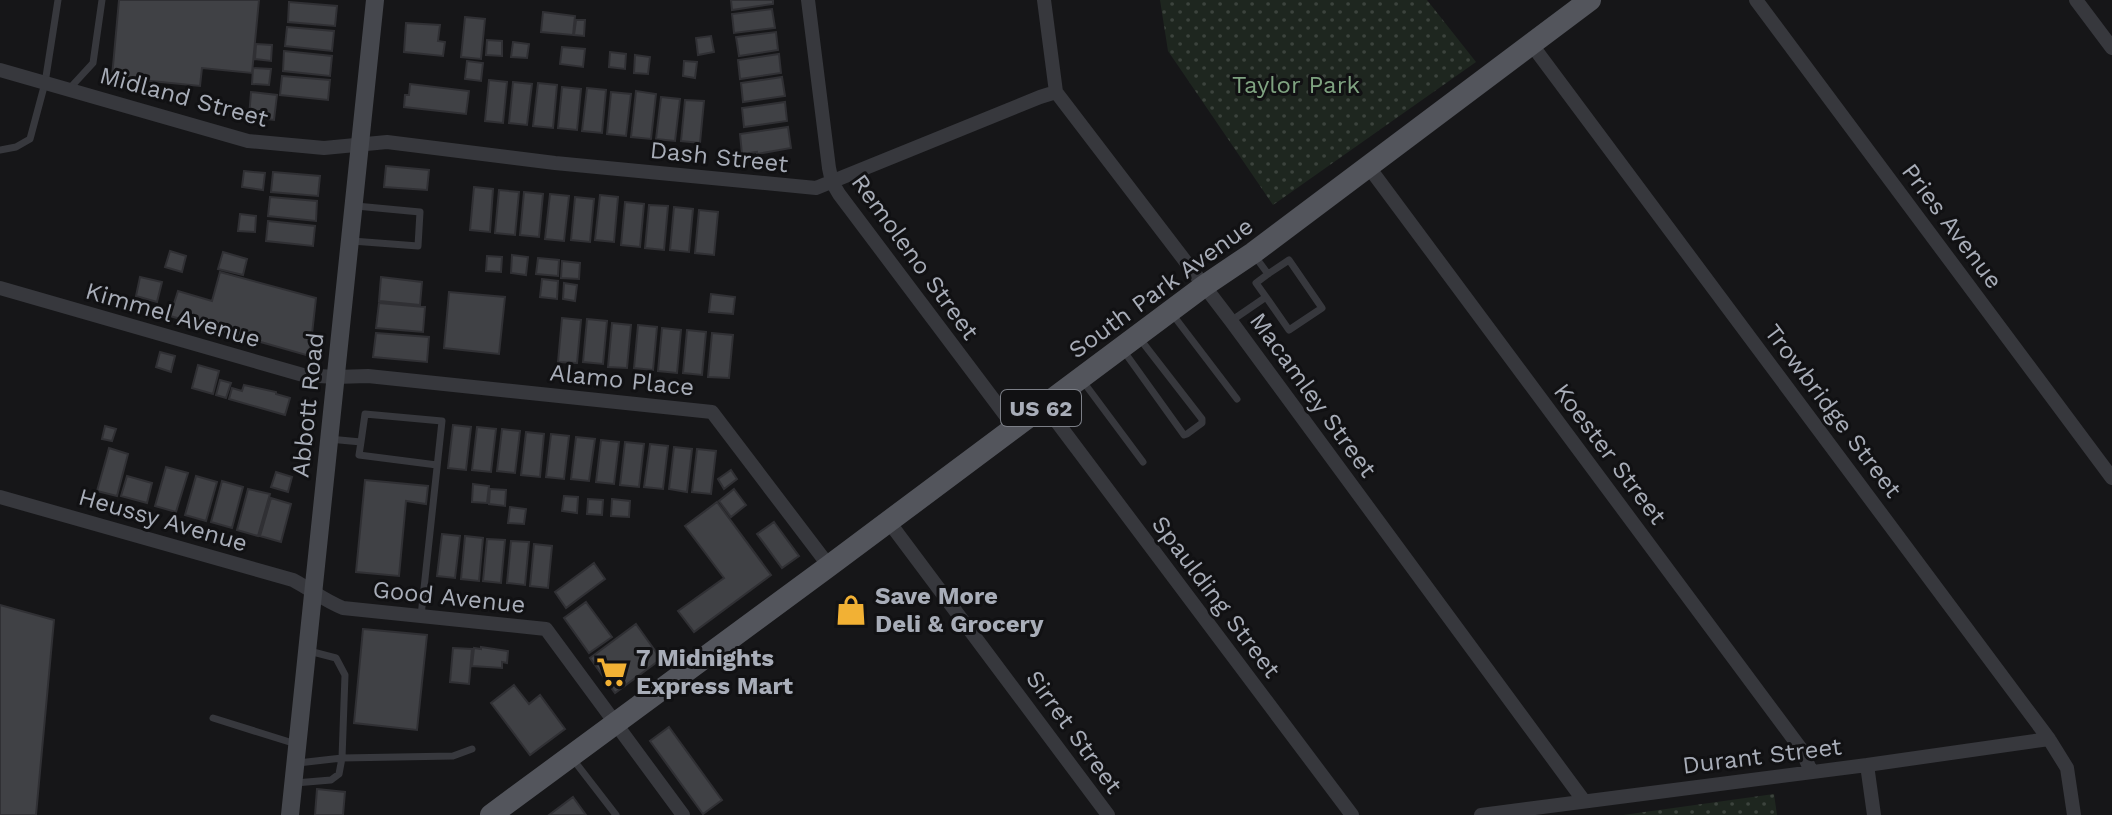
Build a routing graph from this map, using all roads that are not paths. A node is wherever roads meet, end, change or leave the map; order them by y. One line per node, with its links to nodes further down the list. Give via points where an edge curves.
1 (58, 0): 12 (lane)
2 (102, 0): 13 (lane, via 93,63)
3 (375, 0): 15 (street, Abbott Road)
4 (808, 0): 18 (street, Remoleno Street)
5 (1044, 0): 14 (street, Macamley Street)
6 (1590, 0): 9 (main road, South Park Avenue / US 62)
7 (1756, 0): 40 (street, Pries Avenue)
8 (2076, 0): 10 (street)
9 (1532, 45): 17 (main road, South Park Avenue / US 62); 49 (street, Trowbridge Street)
10 (2112, 48)
11 (0, 70): 12 (street, Midland Street)
12 (45, 83): 13 (street, Midland Street); 16 (lane, via 30,139)
13 (69, 90): 15 (street, Midland Street, via 248,141 324,148)
14 (1056, 92): 18 (street, Dash Street); 25 (street, Macamley Street)
15 (360, 145): 18 (street, Dash Street, via 387,142 794,187); 19 (street, Abbott Road)
16 (0, 150)
17 (1368, 166): 20 (main road, South Park Avenue / US 62); 55 (street, Koester Street, via 1801,749)
18 (832, 182): 35 (street, Remoleno Street)
19 (354, 206): 21 (street, Abbott Road); 21 (lane, via 420,212 418,246)
20 (1273, 238): 22 (main road, South Park Avenue / US 62); 23 (lane)
21 (350, 241): 31 (street, Abbott Road)
22 (1253, 253): 24 (lane); 25 (main road, South Park Avenue / US 62)
23 (1289, 260): 24 (lane); 27 (lane, via 1322,308 1289,330)
24 (1268, 274): 27 (lane, via 1256,283)
25 (1204, 286): 28 (main road, South Park Avenue / US 62); 29 (street, Macamley Street)
26 (0, 288): 31 (street, Kimmel Avenue, via 303,375)
27 (1266, 297): 29 (lane)
28 (1171, 312): 30 (main road, South Park Avenue / US 62); 33 (lane)
29 (1231, 321): 57 (street, Macamley Street)
30 (1130, 342): 30 (lane, via 1184,435 1202,423 1202,419); 32 (main road, South Park Avenue / US 62)
31 (335, 377): 36 (street, Abbott Road); 43 (street, Alamo Place, via 368,376 712,412)
32 (1081, 378): 34 (main road, South Park Avenue / US 62); 38 (lane)
33 (1237, 399)
34 (1045, 406): 35 (main road, South Park Avenue / US 62); 63 (street, Spaulding Street)
35 (1015, 428): 42 (main road, South Park Avenue / US 62)
36 (329, 439): 37 (lane); 44 (street, Abbott Road)
37 (361, 442): 39 (lane, via 359,455); 39 (lane, via 365,414 442,421)
38 (1143, 462)
39 (437, 465): 45 (lane)
40 (2112, 478)
41 (0, 497): 44 (street, Heussy Avenue)
42 (889, 522): 43 (main road, South Park Avenue / US 62); 62 (street, Sirret Street)
43 (829, 566): 48 (main road, South Park Avenue / US 62)
44 (313, 590): 45 (street, Good Avenue, via 343,608); 46 (street, Abbott Road)
45 (421, 616): 48 (street, Good Avenue, via 546,629)
46 (307, 651): 51 (street, Abbott Road); 53 (lane, via 336,658 345,675)
47 (213, 718): 51 (lane)
48 (615, 723): 52 (main road, South Park Avenue / US 62); 61 (street, Good Avenue)
49 (2049, 739): 54 (street, Durant Street); 66 (street, Trowbridge Street, via 2067,768)
50 (472, 749): 53 (lane, via 453,756)
51 (297, 754): 53 (lane); 56 (street, Abbott Road)
52 (571, 756): 59 (main road, South Park Avenue / US 62); 60 (lane)
53 (342, 758): 56 (lane, via 339,774 331,780)
54 (1867, 765): 55 (street, Durant Street); 65 (street)
55 (1811, 771): 57 (street, Durant Street)
56 (294, 783): 58 (street, Abbott Road)
57 (1584, 801): 64 (street, Durant Street)
58 (290, 815)
59 (491, 815)
60 (616, 815)
61 (683, 815)
62 (1108, 815)
63 (1352, 815)
64 (1483, 815)
65 (1874, 815)
66 (2074, 815)

